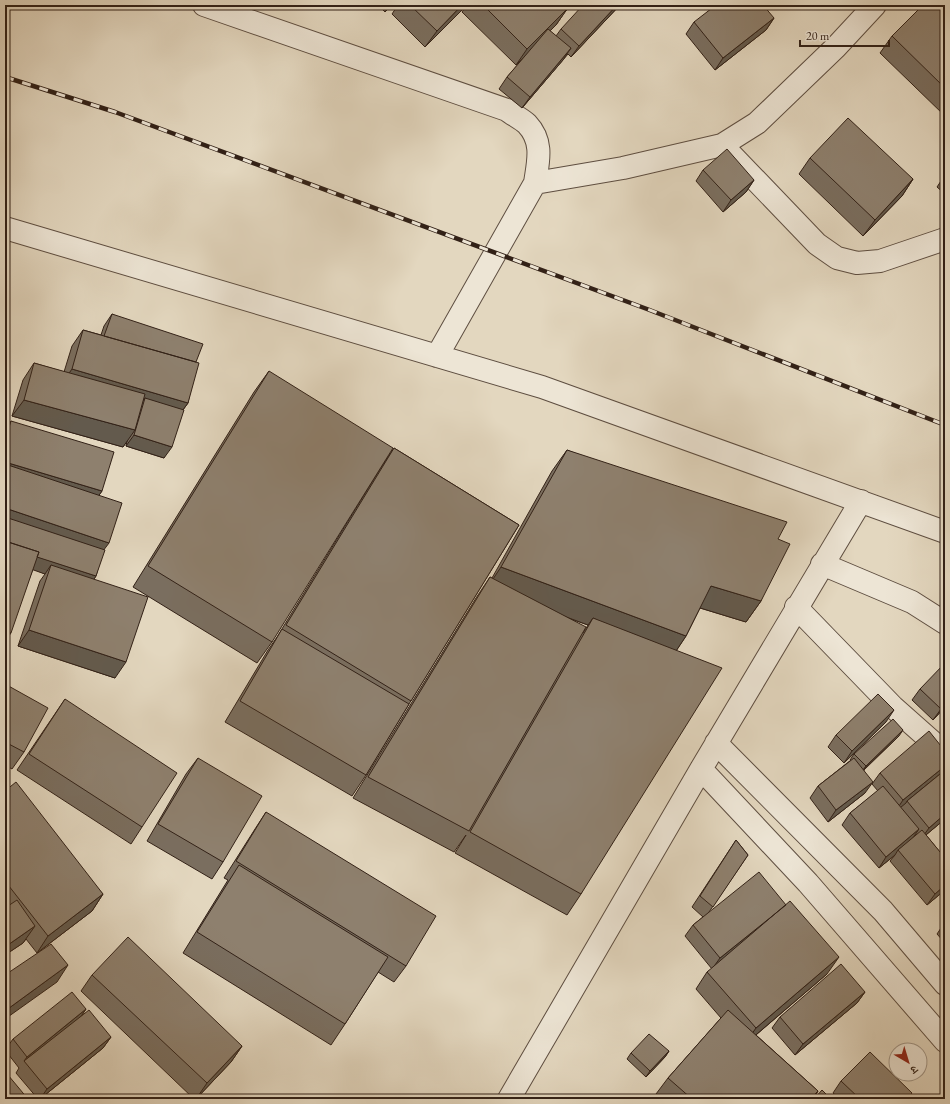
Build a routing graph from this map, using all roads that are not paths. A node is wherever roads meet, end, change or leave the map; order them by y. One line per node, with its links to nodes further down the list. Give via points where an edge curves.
1 (204, 5): 4 (street, via 507,110 527,124 538,139)
2 (875, 5): 3 (street, via 836,48 756,123)
3 (722, 145): 4 (street, via 623,168); 6 (street, via 816,244 837,258 857,264 880,262)
4 (535, 183): 7 (street)
5 (5, 228): 7 (street)
6 (945, 239)
7 (437, 356): 8 (street, via 542,387)
8 (861, 501): 9 (street); 10 (street)
9 (945, 532)
10 (822, 564): 11 (street); 12 (street, via 912,602)
11 (796, 607): 13 (street); 14 (street, via 894,707)
12 (945, 623)
13 (716, 743): 15 (street); 16 (street, via 883,911)
14 (945, 753)
15 (701, 769): 17 (street, via 808,883); 18 (street)
16 (945, 984)
17 (945, 1041)
18 (509, 1099)

